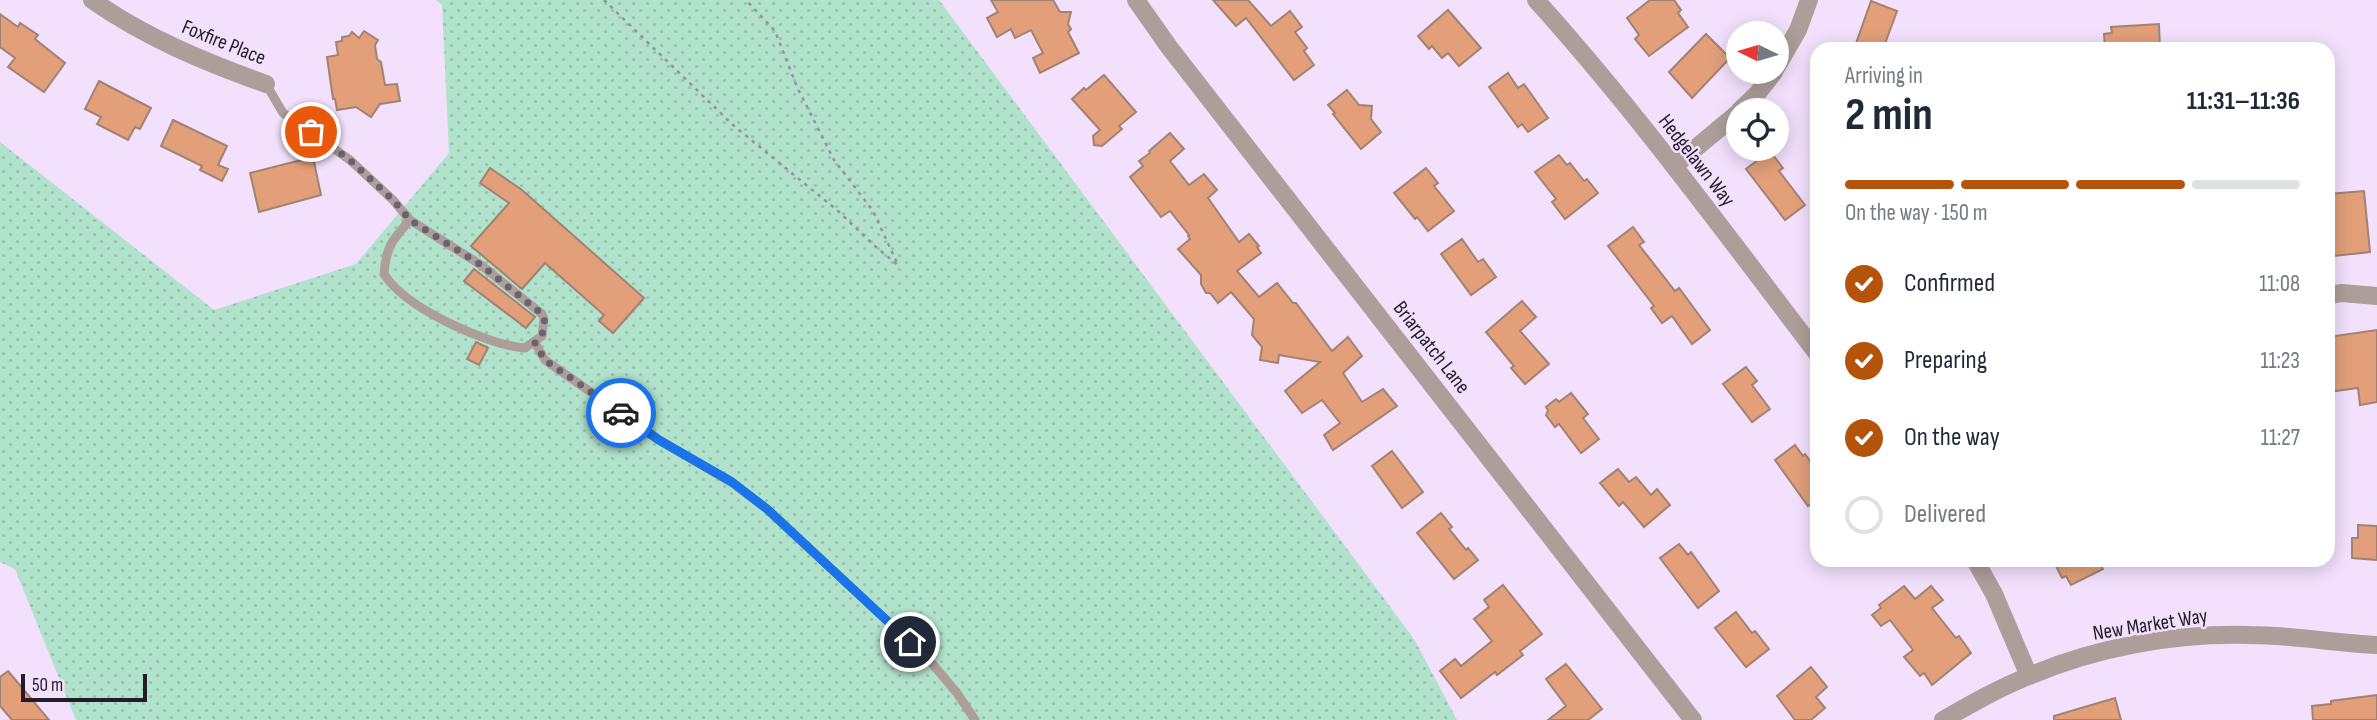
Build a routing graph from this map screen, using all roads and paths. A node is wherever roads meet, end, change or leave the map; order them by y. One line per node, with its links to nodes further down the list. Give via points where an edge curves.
1 (92, 0): 8 (street, Foxfire Place, via 155,38)
2 (604, 0): 3 (path, via 733,125 898,265 873,211 834,160 775,31)
3 (746, 0)
4 (1136, 0): 22 (street, Briarpatch Lane)
5 (1536, 0): 12 (street, Hedgelawn Way)
6 (1809, 0): 7 (street)
7 (1789, 46)
8 (266, 84): 13 (lane, via 283,113 350,160)
9 (1764, 84): 10 (street)
10 (1753, 98)
11 (1726, 122): 12 (street)
12 (1674, 166): 17 (street, Hedgelawn Way)
13 (410, 220): 16 (lane, via 481,265 542,314 544,329); 16 (lane, via 392,239 384,274 402,296 423,311 506,347 525,348)
14 (2335, 294): 15 (street)
15 (2377, 296)
16 (535, 343): 21 (lane, via 545,360 767,509 929,660)
17 (1810, 344)
18 (1979, 567): 20 (street)
19 (2377, 645): 20 (street, New Market Way, via 2245,634 2169,639 2118,648)
20 (2029, 676): 23 (street, New Market Way)
21 (975, 720)
22 (1693, 720)
23 (1944, 720)

